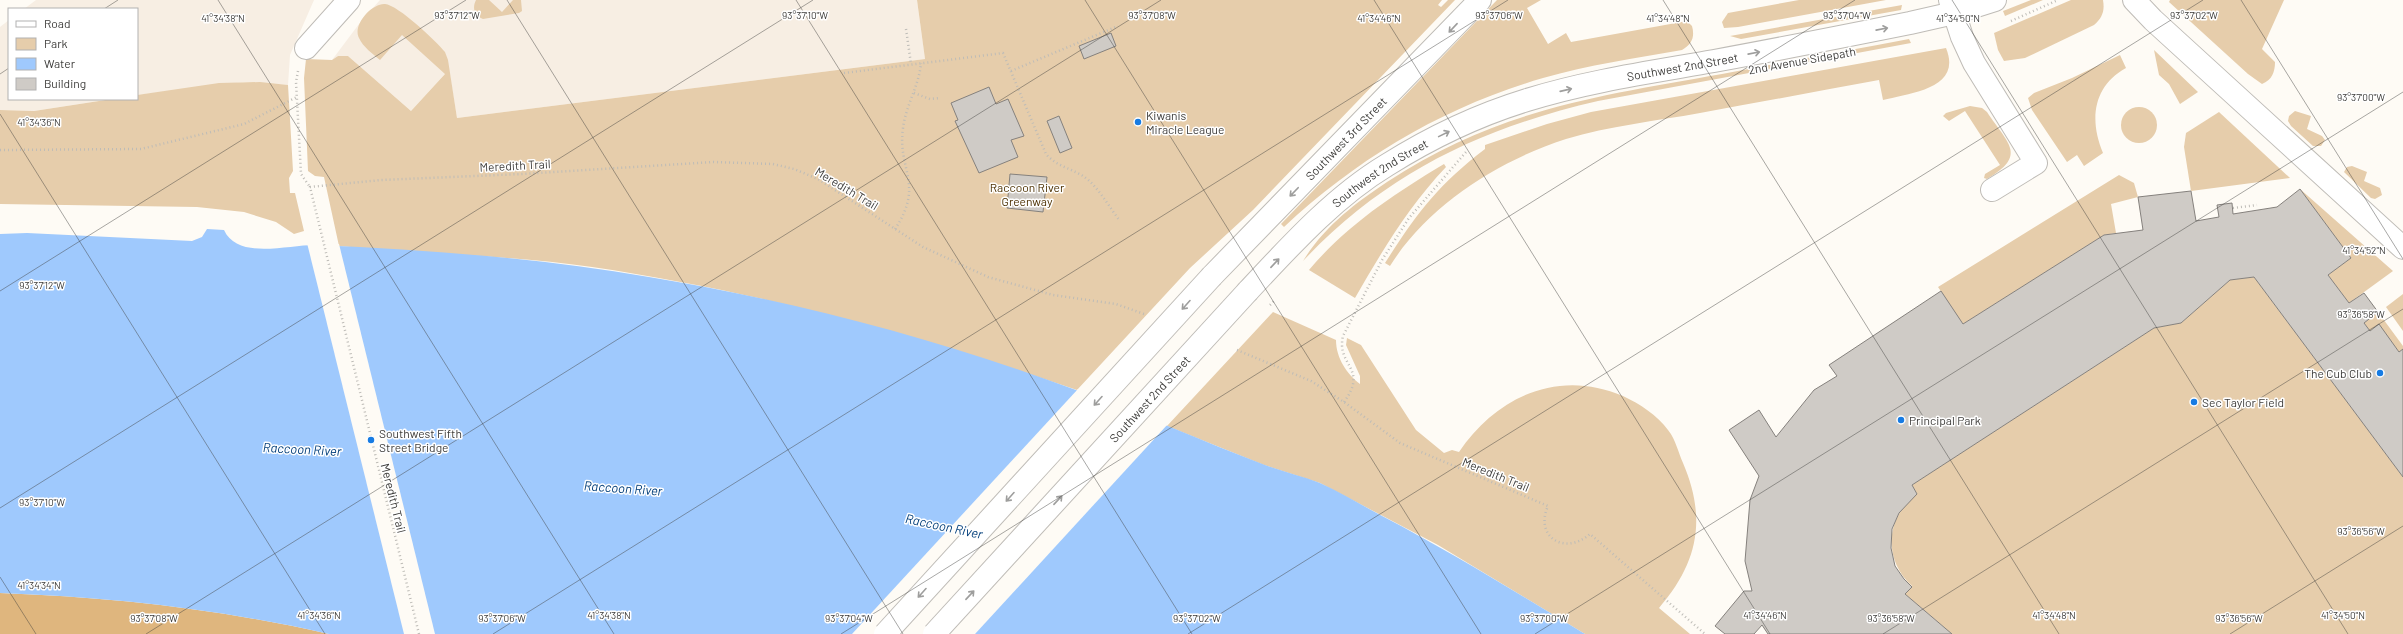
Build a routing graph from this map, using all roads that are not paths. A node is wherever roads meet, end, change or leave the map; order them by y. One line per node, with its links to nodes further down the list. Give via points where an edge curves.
1 (349, 0): 6 (main road)
2 (1480, 0): 9 (main road, Southwest 3rd Street, one-way to 9, bridge, via 1212,276)
3 (1995, 0): 5 (main road, Southwest 2nd Street)
4 (2134, 0): 8 (main road)
5 (1952, 7): 7 (main road, via 1974,63 2036,163); 10 (main road, Southwest 2nd Street, one-way to 5, bridge, via 1296,240 1346,195 1385,166 1476,118 1527,100 1607,80)
6 (306, 48)
7 (1992, 190)
8 (2403, 248)
9 (885, 634)
10 (934, 634)

